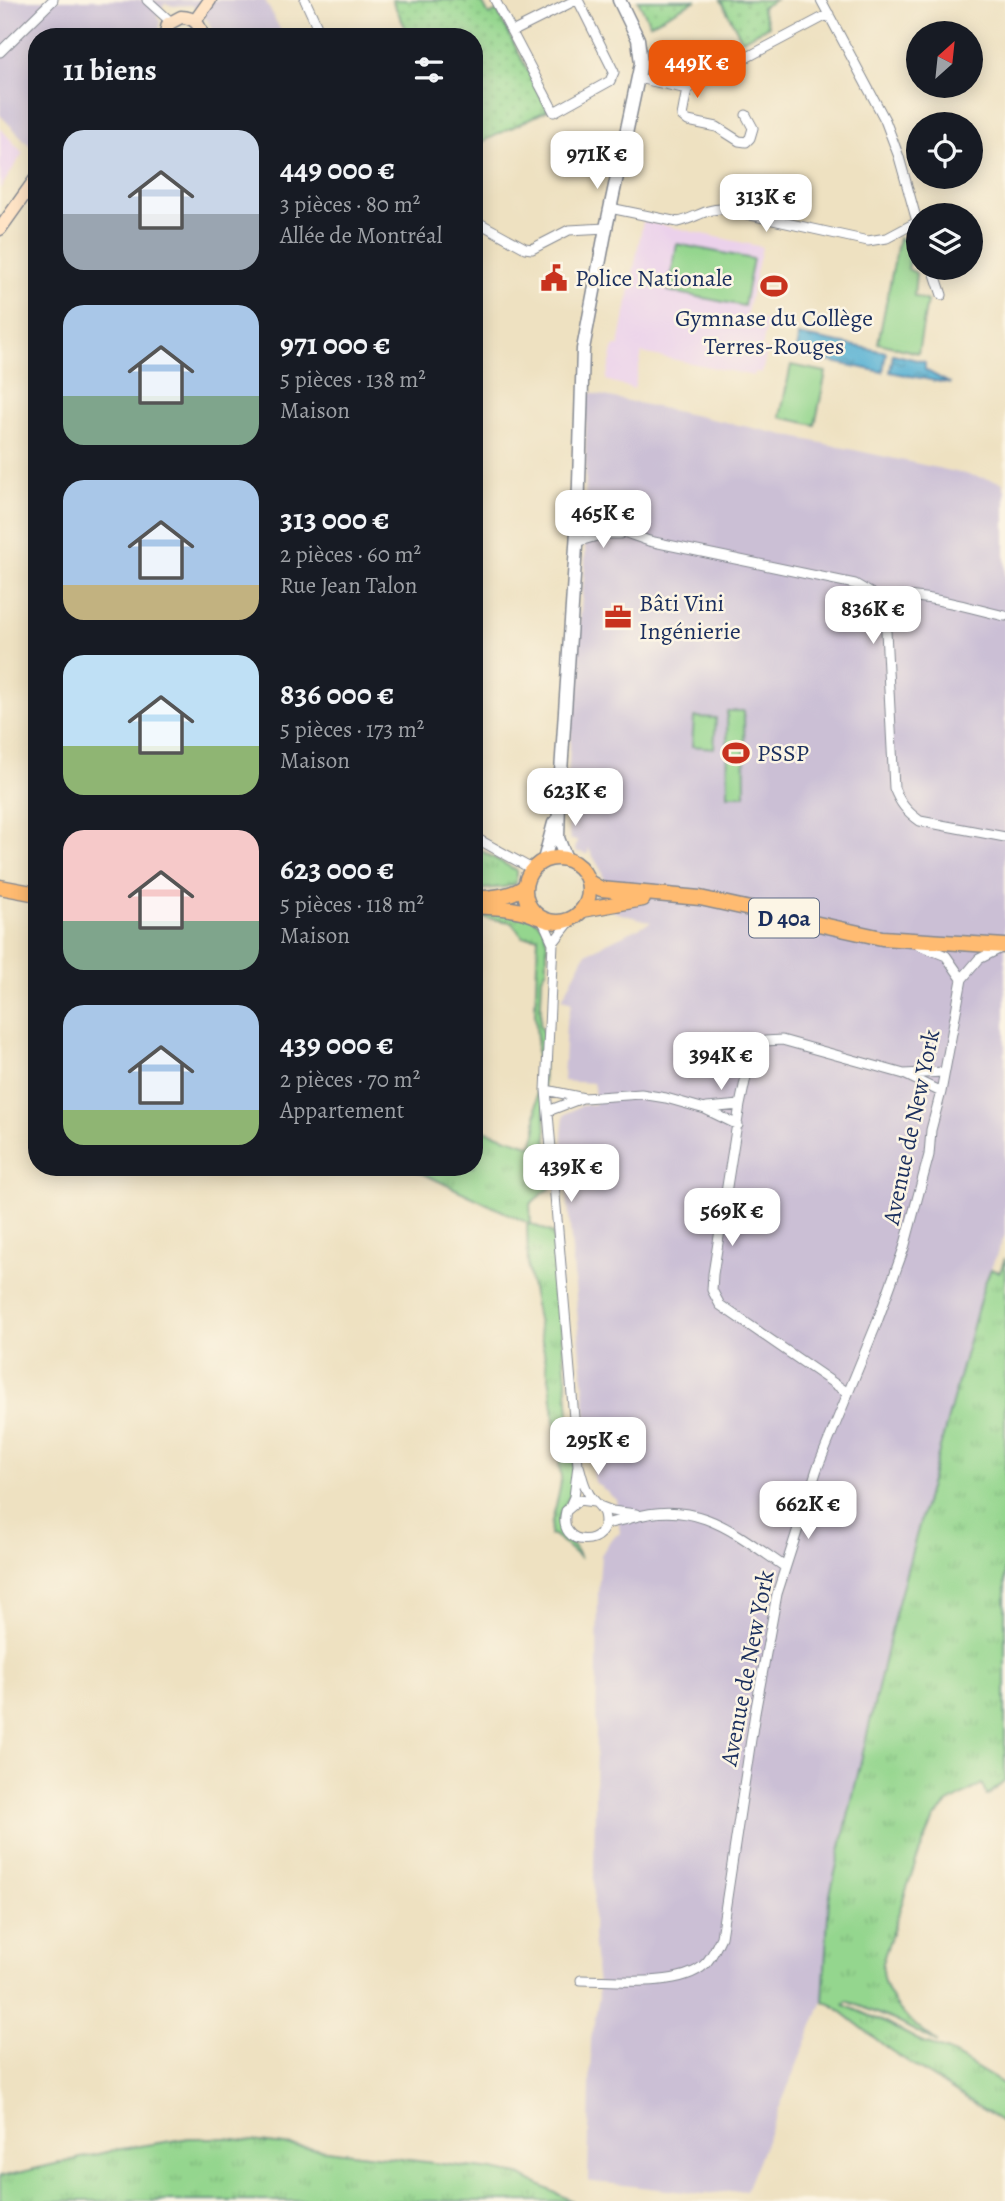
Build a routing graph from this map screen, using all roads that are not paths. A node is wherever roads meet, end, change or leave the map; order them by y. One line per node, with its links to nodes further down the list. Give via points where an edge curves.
1 (53, 0): 16 (street)
2 (148, 0): 11 (street)
3 (210, 0): 10 (main road)
4 (304, 0): 14 (street)
5 (495, 0): 15 (street)
6 (577, 0): 15 (street); 15 (street, via 614,72 610,80 554,112)
7 (619, 0): 17 (street, via 638,39)
8 (821, 0): 9 (street)
9 (829, 14): 18 (street); 21 (street, via 886,120)
10 (195, 21): 11 (main road, via 181,17); 13 (main road)
11 (171, 22): 12 (main road)
12 (167, 28)
13 (200, 28)
14 (318, 28)
15 (512, 32)
16 (0, 52)
17 (638, 78): 18 (street); 22 (street)
18 (687, 89): 19 (street, via 682,116 688,121 717,127 746,142 753,128)
19 (746, 116)
20 (28, 190): 25 (main road)
21 (912, 203)
22 (610, 208): 24 (street); 26 (street, via 678,222 706,210 723,209 868,241)
23 (483, 225): 24 (street, via 532,249 569,230)
24 (606, 228): 29 (street, via 583,349)
25 (0, 229)
26 (906, 230)
27 (937, 280): 28 (street)
28 (942, 295)
29 (578, 516): 30 (street); 31 (street)
30 (626, 534): 31 (street); 32 (street, via 855,584)
31 (576, 542): 34 (street)
32 (879, 598): 33 (street, via 913,596); 35 (street, via 886,611 894,788 900,803 920,821)
33 (1005, 616)
34 (559, 802): 37 (street, via 558,838); 38 (street)
35 (1005, 837)
36 (483, 840): 38 (street)
37 (566, 859): 38 (main road, via 552,858); 39 (main road, via 580,867)
38 (538, 865): 40 (main road)
39 (589, 882): 43 (main road, D 40a, via 601,889); 46 (main road, via 588,901)
40 (525, 886): 44 (main road); 47 (main road, via 527,901)
41 (0, 887): 42 (main road)
42 (28, 892)
43 (661, 896): 46 (main road, D 40a); 48 (main road, D 40a, via 700,898)
44 (483, 898)
45 (483, 907): 47 (main road)
46 (577, 915): 47 (main road, via 552,922); 49 (street)
47 (540, 918): 49 (street)
48 (908, 941): 50 (main road, D 40a); 51 (street, via 946,956)
49 (553, 943): 54 (street)
50 (1005, 946): 51 (street, via 979,960)
51 (962, 979): 52 (street, Avenue de New York)
52 (944, 1072): 53 (street); 55 (street, Avenue de New York)
53 (904, 1074): 55 (street); 57 (street, via 772,1039 759,1043 751,1053)
54 (546, 1090): 56 (street); 59 (street)
55 (941, 1092): 61 (street, Avenue de New York, via 904,1248)
56 (584, 1098): 58 (street, via 641,1094); 59 (street)
57 (740, 1105): 58 (street); 60 (street)
58 (705, 1109): 60 (street)
59 (548, 1111): 62 (street)
60 (738, 1125): 61 (street, via 713,1274 714,1298)
61 (848, 1393): 67 (street, Avenue de New York)
62 (578, 1465): 63 (street); 64 (street)
63 (596, 1504): 64 (street, via 579,1500); 65 (street); 66 (street)
64 (570, 1506): 66 (street, via 565,1525 576,1538 594,1538)
65 (638, 1515): 66 (street); 67 (street, via 700,1516 722,1525)
66 (604, 1525)
67 (785, 1567): 68 (street, Avenue de New York, via 762,1672 723,1931 717,1945 703,1966 673,1978)
68 (581, 1980)

